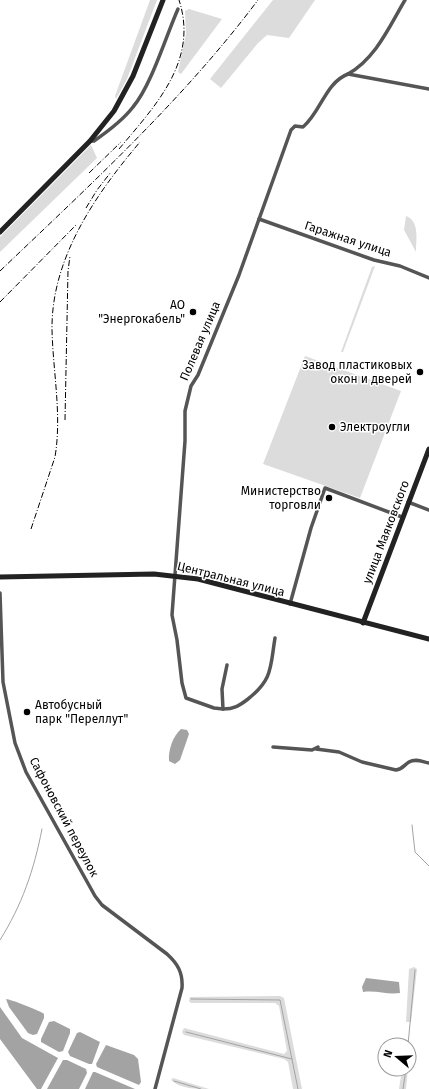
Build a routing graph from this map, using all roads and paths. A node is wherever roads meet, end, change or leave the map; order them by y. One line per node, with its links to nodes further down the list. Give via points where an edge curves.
1 (163, 0): 6 (main road, via 124,95 109,119)
2 (405, 0): 4 (street, via 369,59)
3 (178, 9): 6 (street, via 144,92 133,108 94,142)
4 (348, 74): 5 (street); 7 (street, Полевая улица, via 339,77 309,122 303,127 295,126 291,130)
5 (429, 89)
6 (90, 141): 8 (main road)
7 (259, 219): 9 (street, Гаражная улица); 14 (street, Полевая улица, via 239,275 189,393 185,411)
8 (0, 232)
9 (429, 278)
10 (429, 449): 11 (main road, улица Маяковского)
11 (408, 502): 12 (street); 13 (main road, улица Маяковского)
12 (429, 510)
13 (402, 517): 17 (street, via 325,488); 18 (main road, улица Маяковского)
14 (176, 575): 15 (main road, Центральная улица); 17 (main road, Центральная улица); 22 (street, Полевая улица, via 172,616 183,690 186,698)
15 (0, 576)
16 (0, 593): 25 (street, Сафоновский переулок, via 3,682 15,743 26,772 95,896 102,905 176,962 183,977)
17 (290, 604): 18 (main road, Центральная улица)
18 (363, 623): 20 (main road, Центральная улица)
19 (275, 638): 22 (street, via 268,678 262,688 240,706)
20 (429, 639)
21 (227, 666): 22 (street, via 222,689)
22 (223, 709)
23 (273, 747): 24 (street, via 312,750 318,747 316,749 339,752 362,762 396,770 414,760)
24 (429, 763)
25 (155, 1089)

